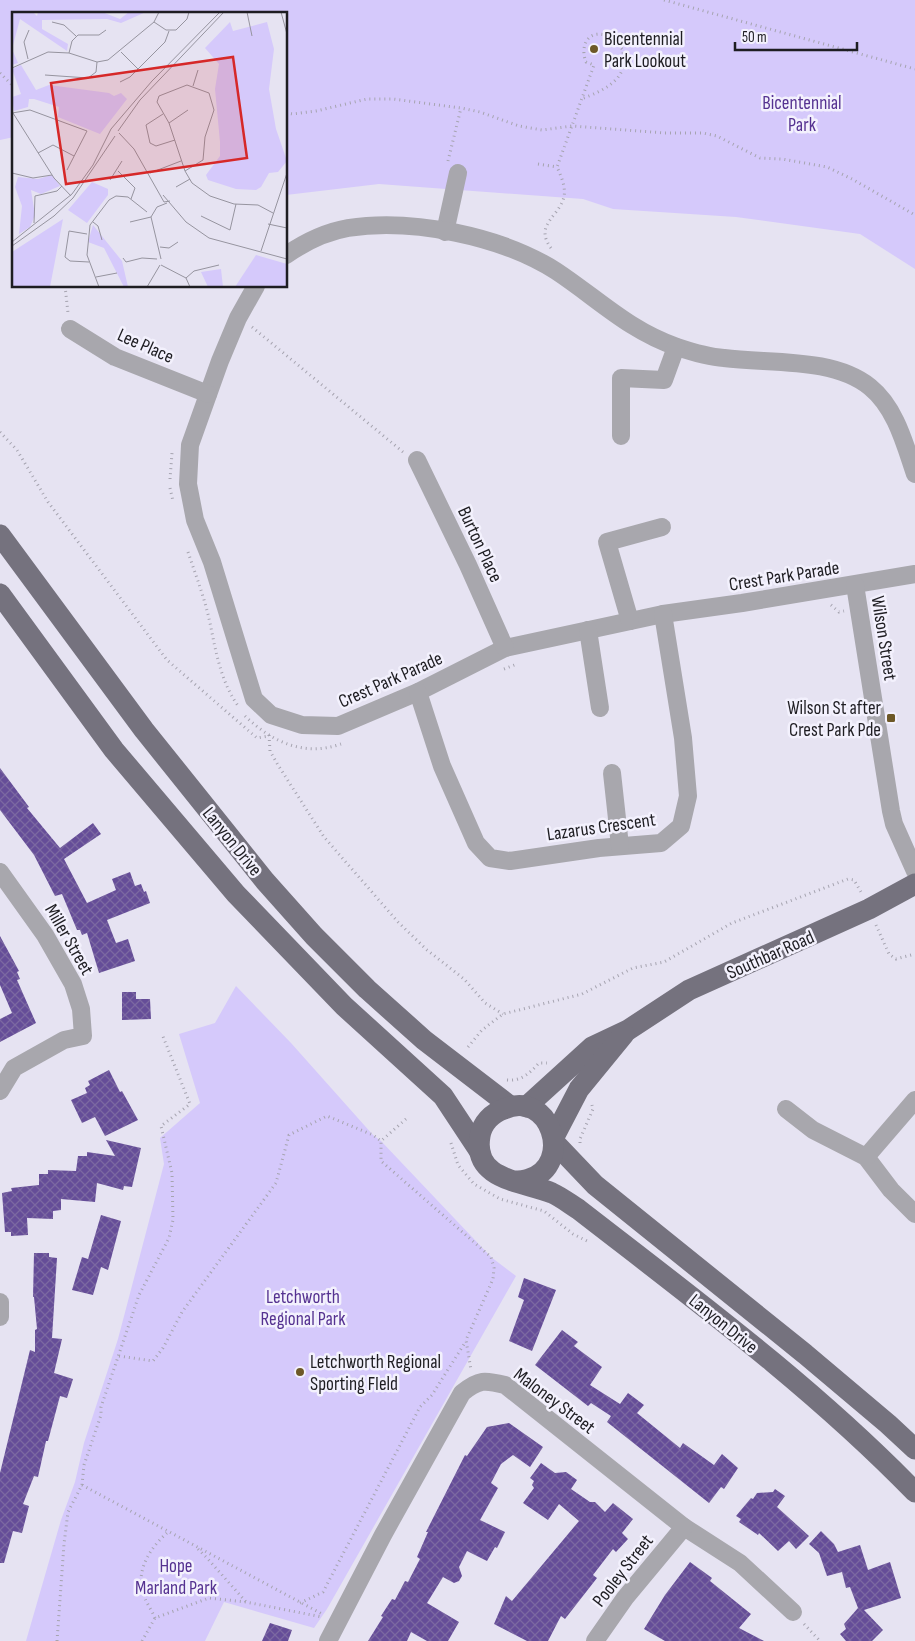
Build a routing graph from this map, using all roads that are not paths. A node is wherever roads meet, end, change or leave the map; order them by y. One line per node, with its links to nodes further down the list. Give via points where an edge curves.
1 (453, 168): 2 (street)
2 (445, 232): 3 (street, via 389,225 347,228 315,238); 6 (street, via 485,240 529,257 554,270 636,328)
3 (288, 254)
4 (255, 288): 7 (street, Crest Park Parade, via 238,318)
5 (70, 329): 7 (street, Lee Place, via 115,357)
6 (676, 346): 8 (street, via 664,380 621,378); 10 (street, via 722,358 823,367 854,378 871,388 894,418)
7 (208, 394): 20 (street, Crest Park Parade, via 190,445 188,484 195,520 212,562 254,700 271,715 302,725 338,726)
8 (621, 436)
9 (417, 460): 19 (street, Burton Place)
10 (915, 474)
11 (662, 527): 17 (street, via 607,542)
12 (0, 535): 30 (main road, Lanyon Drive, via 144,730 265,881 314,936 424,1040)
13 (915, 574): 14 (street, Crest Park Parade)
14 (855, 585): 16 (street, Crest Park Parade); 24 (street, Wilson Street, via 891,811)
15 (0, 594): 33 (main road, Lanyon Drive, via 114,750 236,894 344,1006 443,1096)
16 (664, 614): 17 (street, Crest Park Parade); 23 (street, Lazarus Crescent, via 683,738 688,796 681,826 661,843)
17 (630, 621): 18 (street, Crest Park Parade)
18 (588, 630): 19 (street, Crest Park Parade); 21 (street)
19 (505, 648): 20 (street, Crest Park Parade)
20 (418, 692): 23 (street, Lazarus Crescent, via 442,766 476,843 490,858 510,862)
21 (600, 708)
22 (612, 773): 23 (street)
23 (620, 846)
24 (915, 871)
25 (0, 872): 28 (street, Miller Street, via 45,935 73,984 81,1009 82,1036 64,1040 14,1068)
26 (915, 884): 27 (main road, Southbar Road, via 869,909 690,990)
27 (628, 1030): 30 (main road, Southbar Road, via 592,1046); 32 (main road, Southbar Road, via 579,1089)
28 (0, 1091)
29 (915, 1100): 34 (street)
30 (518, 1106): 32 (main road, via 539,1113 549,1124); 33 (main road, via 496,1112 485,1122 480,1136)
31 (786, 1109): 34 (street, via 813,1130)
32 (554, 1139): 35 (main road, via 551,1159 542,1171 529,1179); 39 (main road, Lanyon Drive, via 595,1185 805,1354)
33 (480, 1152): 35 (main road, via 487,1167 501,1178)
34 (866, 1157): 36 (street)
35 (514, 1181): 40 (main road, Lanyon Drive, via 553,1193 578,1209 783,1372)
36 (915, 1214)
37 (0, 1302): 38 (street)
38 (0, 1317)
39 (915, 1449)
40 (915, 1492)
41 (684, 1527): 42 (street, Maloney Street, via 740,1563); 43 (street, Maloney Street, via 505,1385 488,1381 474,1383 462,1393); 44 (street, Pooley Street, via 625,1598)
42 (793, 1612)
43 (328, 1641)
44 (595, 1641)

